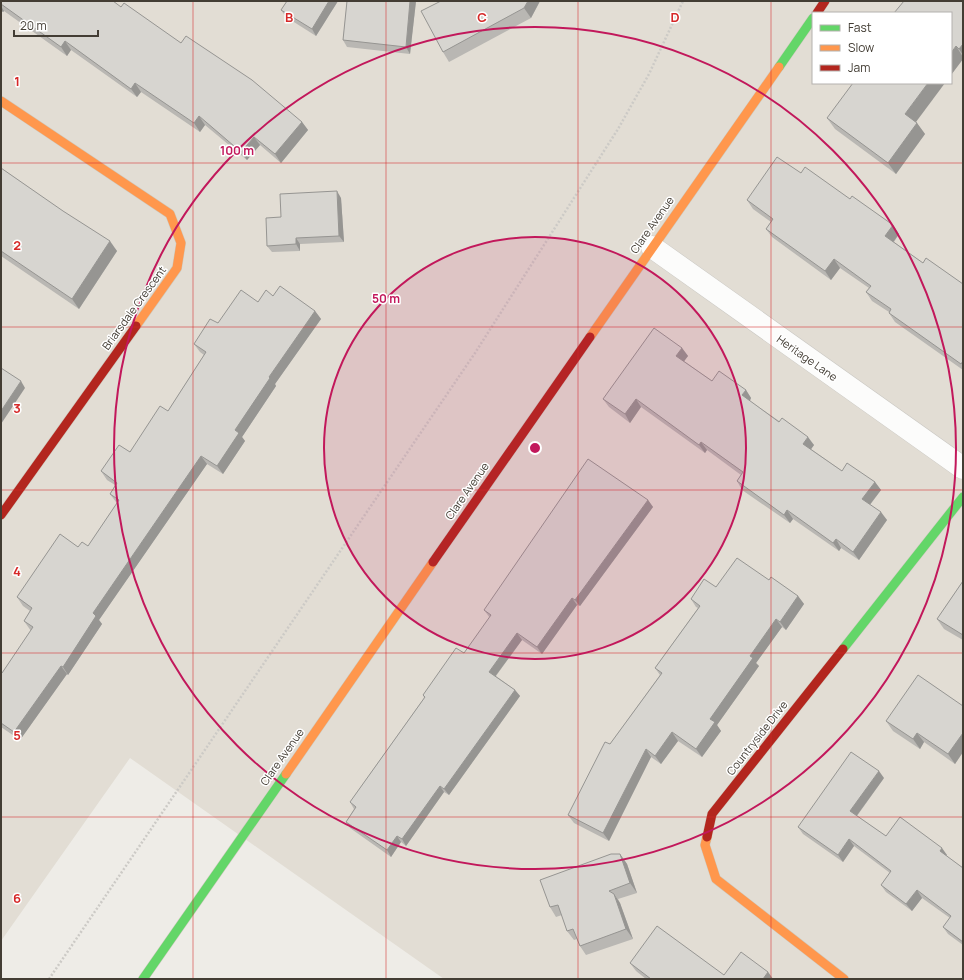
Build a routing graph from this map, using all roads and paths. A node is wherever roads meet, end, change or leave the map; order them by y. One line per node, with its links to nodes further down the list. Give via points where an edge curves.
1 (683, 1): 10 (path, via 649,74 618,129 475,353)
2 (825, 1): 3 (street)
3 (818, 12)
4 (812, 19): 6 (street, Clare Avenue)
5 (1, 101): 9 (street, Briarsdale Crescent, via 170,214 181,243 177,268)
6 (652, 247): 7 (street, Heritage Lane); 11 (street, Clare Avenue)
7 (963, 468)
8 (963, 497): 12 (street, Countryside Drive, via 712,814 705,845 716,879)
9 (1, 515)
10 (49, 979)
11 (143, 979)
12 (844, 979)

